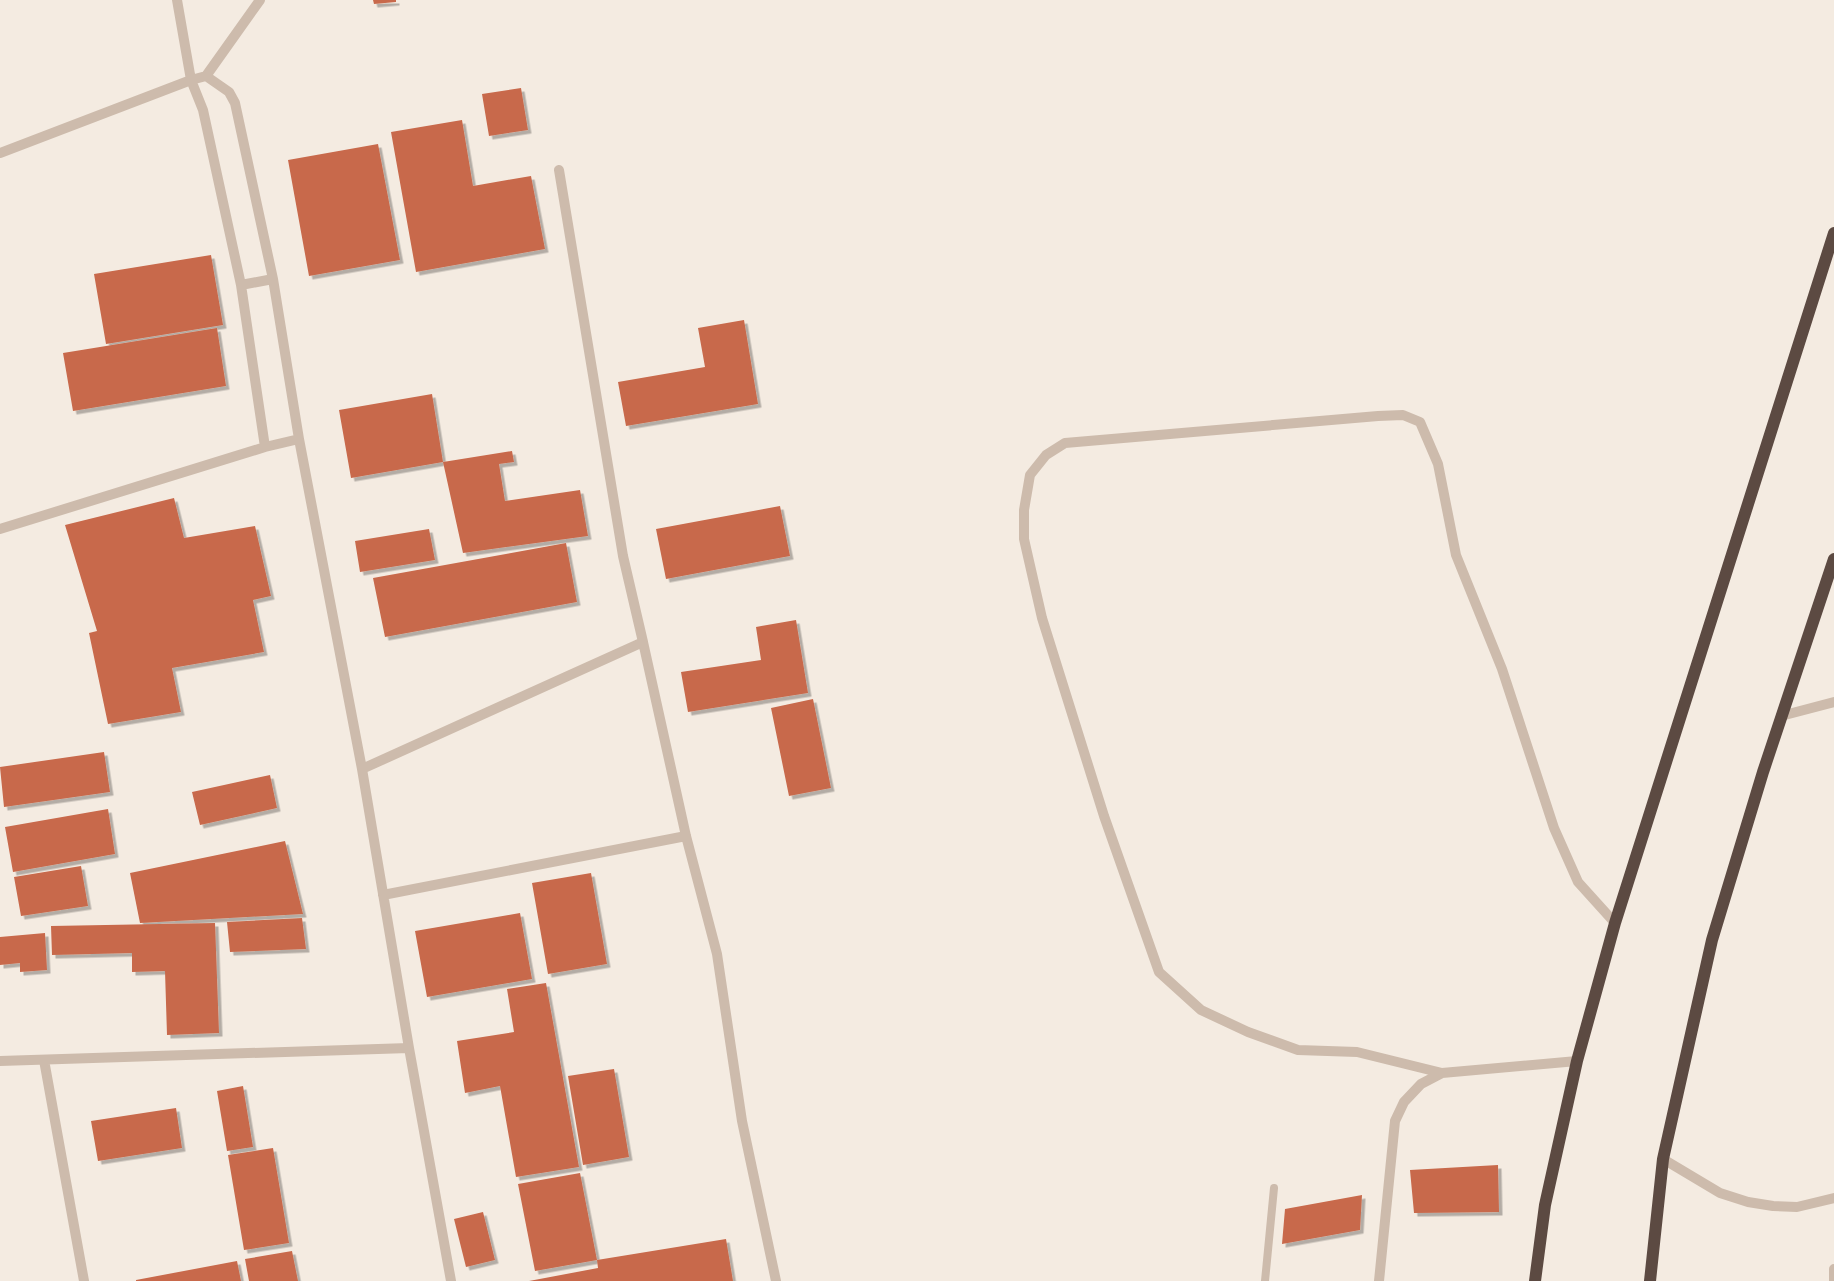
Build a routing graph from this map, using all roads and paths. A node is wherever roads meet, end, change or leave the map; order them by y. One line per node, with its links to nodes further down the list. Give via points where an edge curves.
1 (177, 0): 4 (street)
2 (260, 0): 3 (street)
3 (206, 76): 4 (street); 8 (street, via 229,92 235,103)
4 (191, 80): 5 (street); 9 (street, via 203,110)
5 (0, 153)
6 (559, 170): 14 (street, via 622,556)
7 (1834, 233): 20 (highway)
8 (273, 279): 9 (street); 10 (street)
9 (242, 285): 11 (street)
10 (299, 439): 11 (street); 17 (street)
11 (265, 448): 12 (street)
12 (0, 529)
13 (1834, 559): 16 (highway)
14 (643, 642): 17 (street); 18 (street)
15 (1834, 702): 16 (street)
16 (1781, 716): 26 (highway, via 1712,940)
17 (362, 769): 19 (street)
18 (686, 836): 19 (street); 33 (street, via 717,954 742,1121)
19 (383, 895): 21 (street)
20 (1615, 923): 24 (highway); 25 (street, via 1578,882 1554,828 1502,669 1456,555 1438,464 1420,422 1403,415 1378,416 1065,443 1046,455 1030,475 1024,510 1024,539 1042,618 1099,801 1159,972 1201,1010 1248,1032 1298,1050 1356,1052)
21 (409, 1048): 22 (street); 32 (street)
22 (44, 1060): 23 (street); 31 (street)
23 (0, 1061)
24 (1577, 1061): 25 (street); 36 (highway, via 1545,1205)
25 (1442, 1073): 35 (street, via 1421,1084 1404,1102 1395,1121)
26 (1663, 1159): 28 (street, via 1720,1193 1748,1202 1797,1206); 37 (highway)
27 (1274, 1188): 34 (lane)
28 (1834, 1198)
29 (1834, 1269): 30 (street)
30 (1834, 1280)
31 (84, 1281)
32 (451, 1281)
33 (776, 1281)
34 (1265, 1281)
35 (1379, 1281)
36 (1535, 1281)
37 (1650, 1281)

